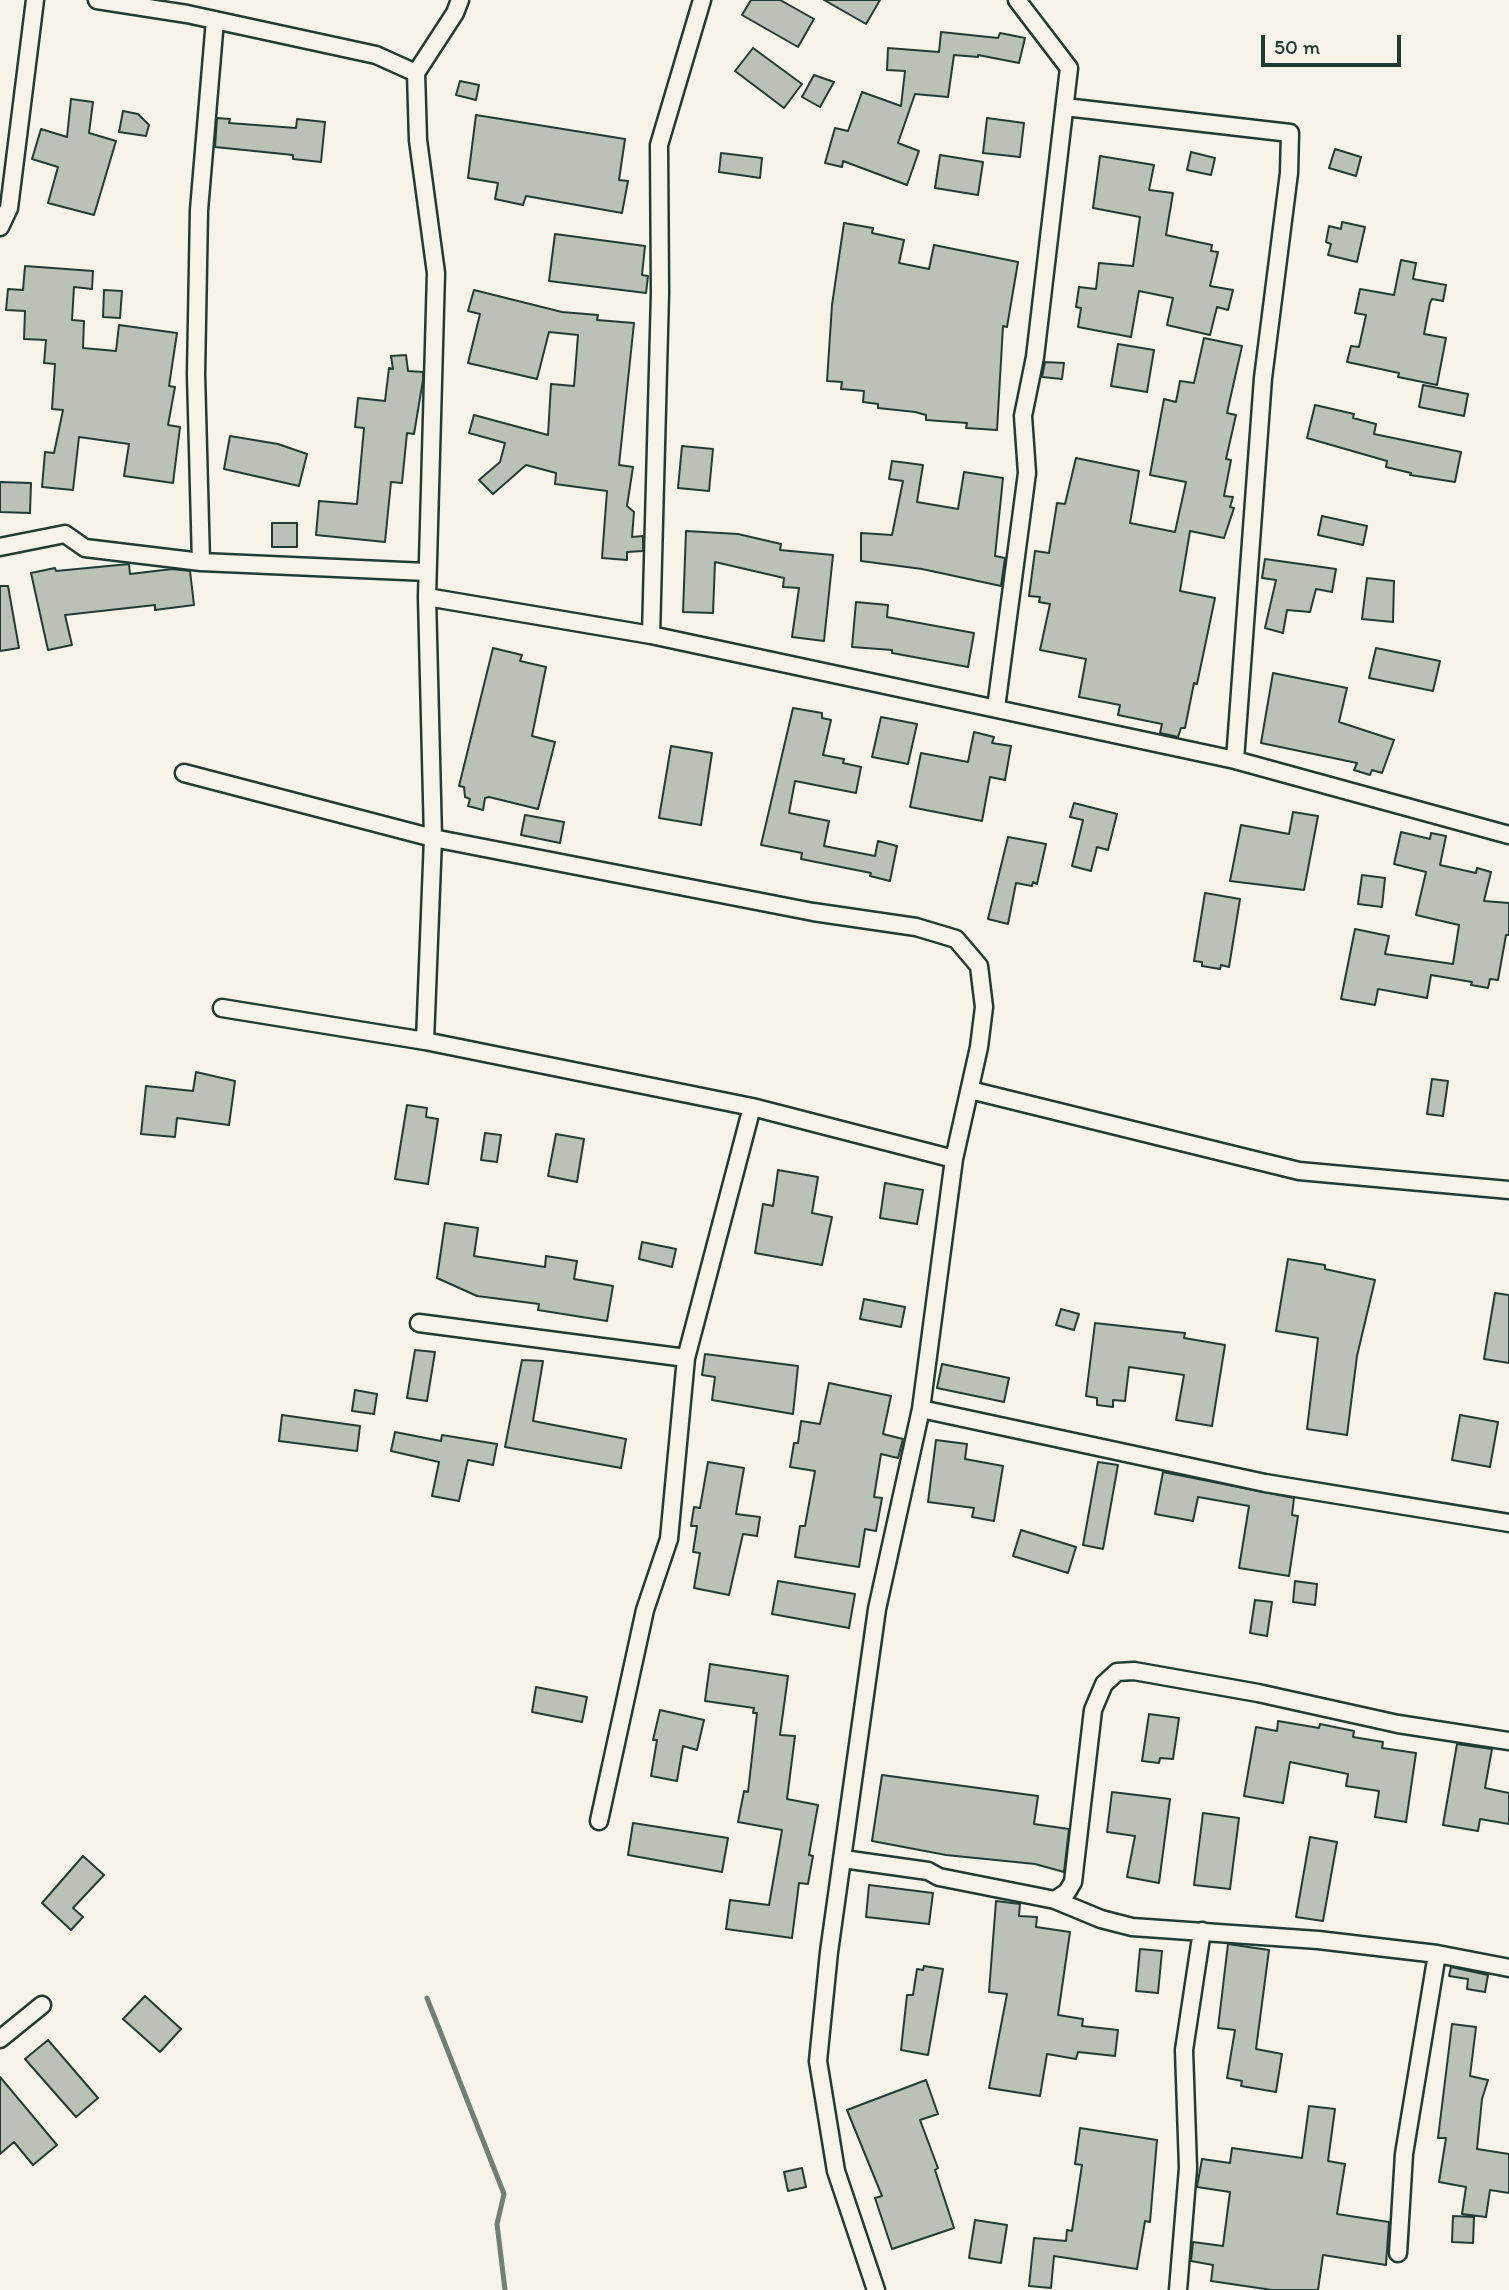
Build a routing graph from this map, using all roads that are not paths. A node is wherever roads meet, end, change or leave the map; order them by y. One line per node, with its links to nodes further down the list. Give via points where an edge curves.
1 (35, 0): 9 (street, via 9,208)
2 (97, 0): 6 (street)
3 (460, 0): 7 (street)
4 (702, 0): 14 (street, via 659,145)
5 (1017, 0): 8 (street, via 1069,68)
6 (215, 20): 7 (street, via 376,55); 11 (street, via 199,210 196,374)
7 (416, 73): 12 (street, via 418,140 436,273)
8 (1065, 107): 15 (street, via 1035,357 1023,416 1027,473); 16 (street, via 1290,133 1263,377)
9 (0, 227)
10 (0, 547): 11 (street, via 65,534 85,548)
11 (201, 562): 12 (street)
12 (427, 572): 13 (street)
13 (427, 597): 14 (street); 19 (street)
14 (651, 635): 15 (street)
15 (996, 708): 16 (street)
16 (1235, 760): 18 (street)
17 (184, 773): 19 (street)
18 (1509, 835)
19 (433, 838): 21 (street); 22 (street, via 813,912 916,927 956,939 979,967 984,1007)
20 (222, 1008): 21 (street)
21 (425, 1041): 23 (street)
22 (970, 1090): 24 (street); 25 (street, via 1299,1171)
23 (752, 1107): 24 (street); 27 (street)
24 (954, 1159): 28 (street)
25 (1509, 1190)
26 (419, 1323): 27 (street)
27 (686, 1358): 31 (street, via 669,1539 645,1610)
28 (921, 1409): 29 (street, via 1265,1483); 32 (street, via 877,1609)
29 (1509, 1524)
30 (1509, 1741): 33 (street, via 1398,1724 1146,1673 1117,1672 1104,1684 1093,1710 1073,1882)
31 (599, 1821)
32 (843, 1858): 33 (street, via 928,1871); 40 (street, via 818,2061 836,2171)
33 (1055, 1900): 34 (street, via 1132,1927)
34 (1202, 1931): 35 (street); 41 (street, via 1184,2050 1188,2168)
35 (1437, 1954): 36 (street); 39 (street, via 1404,2154)
36 (1509, 1968)
37 (42, 2005): 38 (street)
38 (0, 2039)
39 (1398, 2253)
40 (876, 2290)
41 (1178, 2290)

